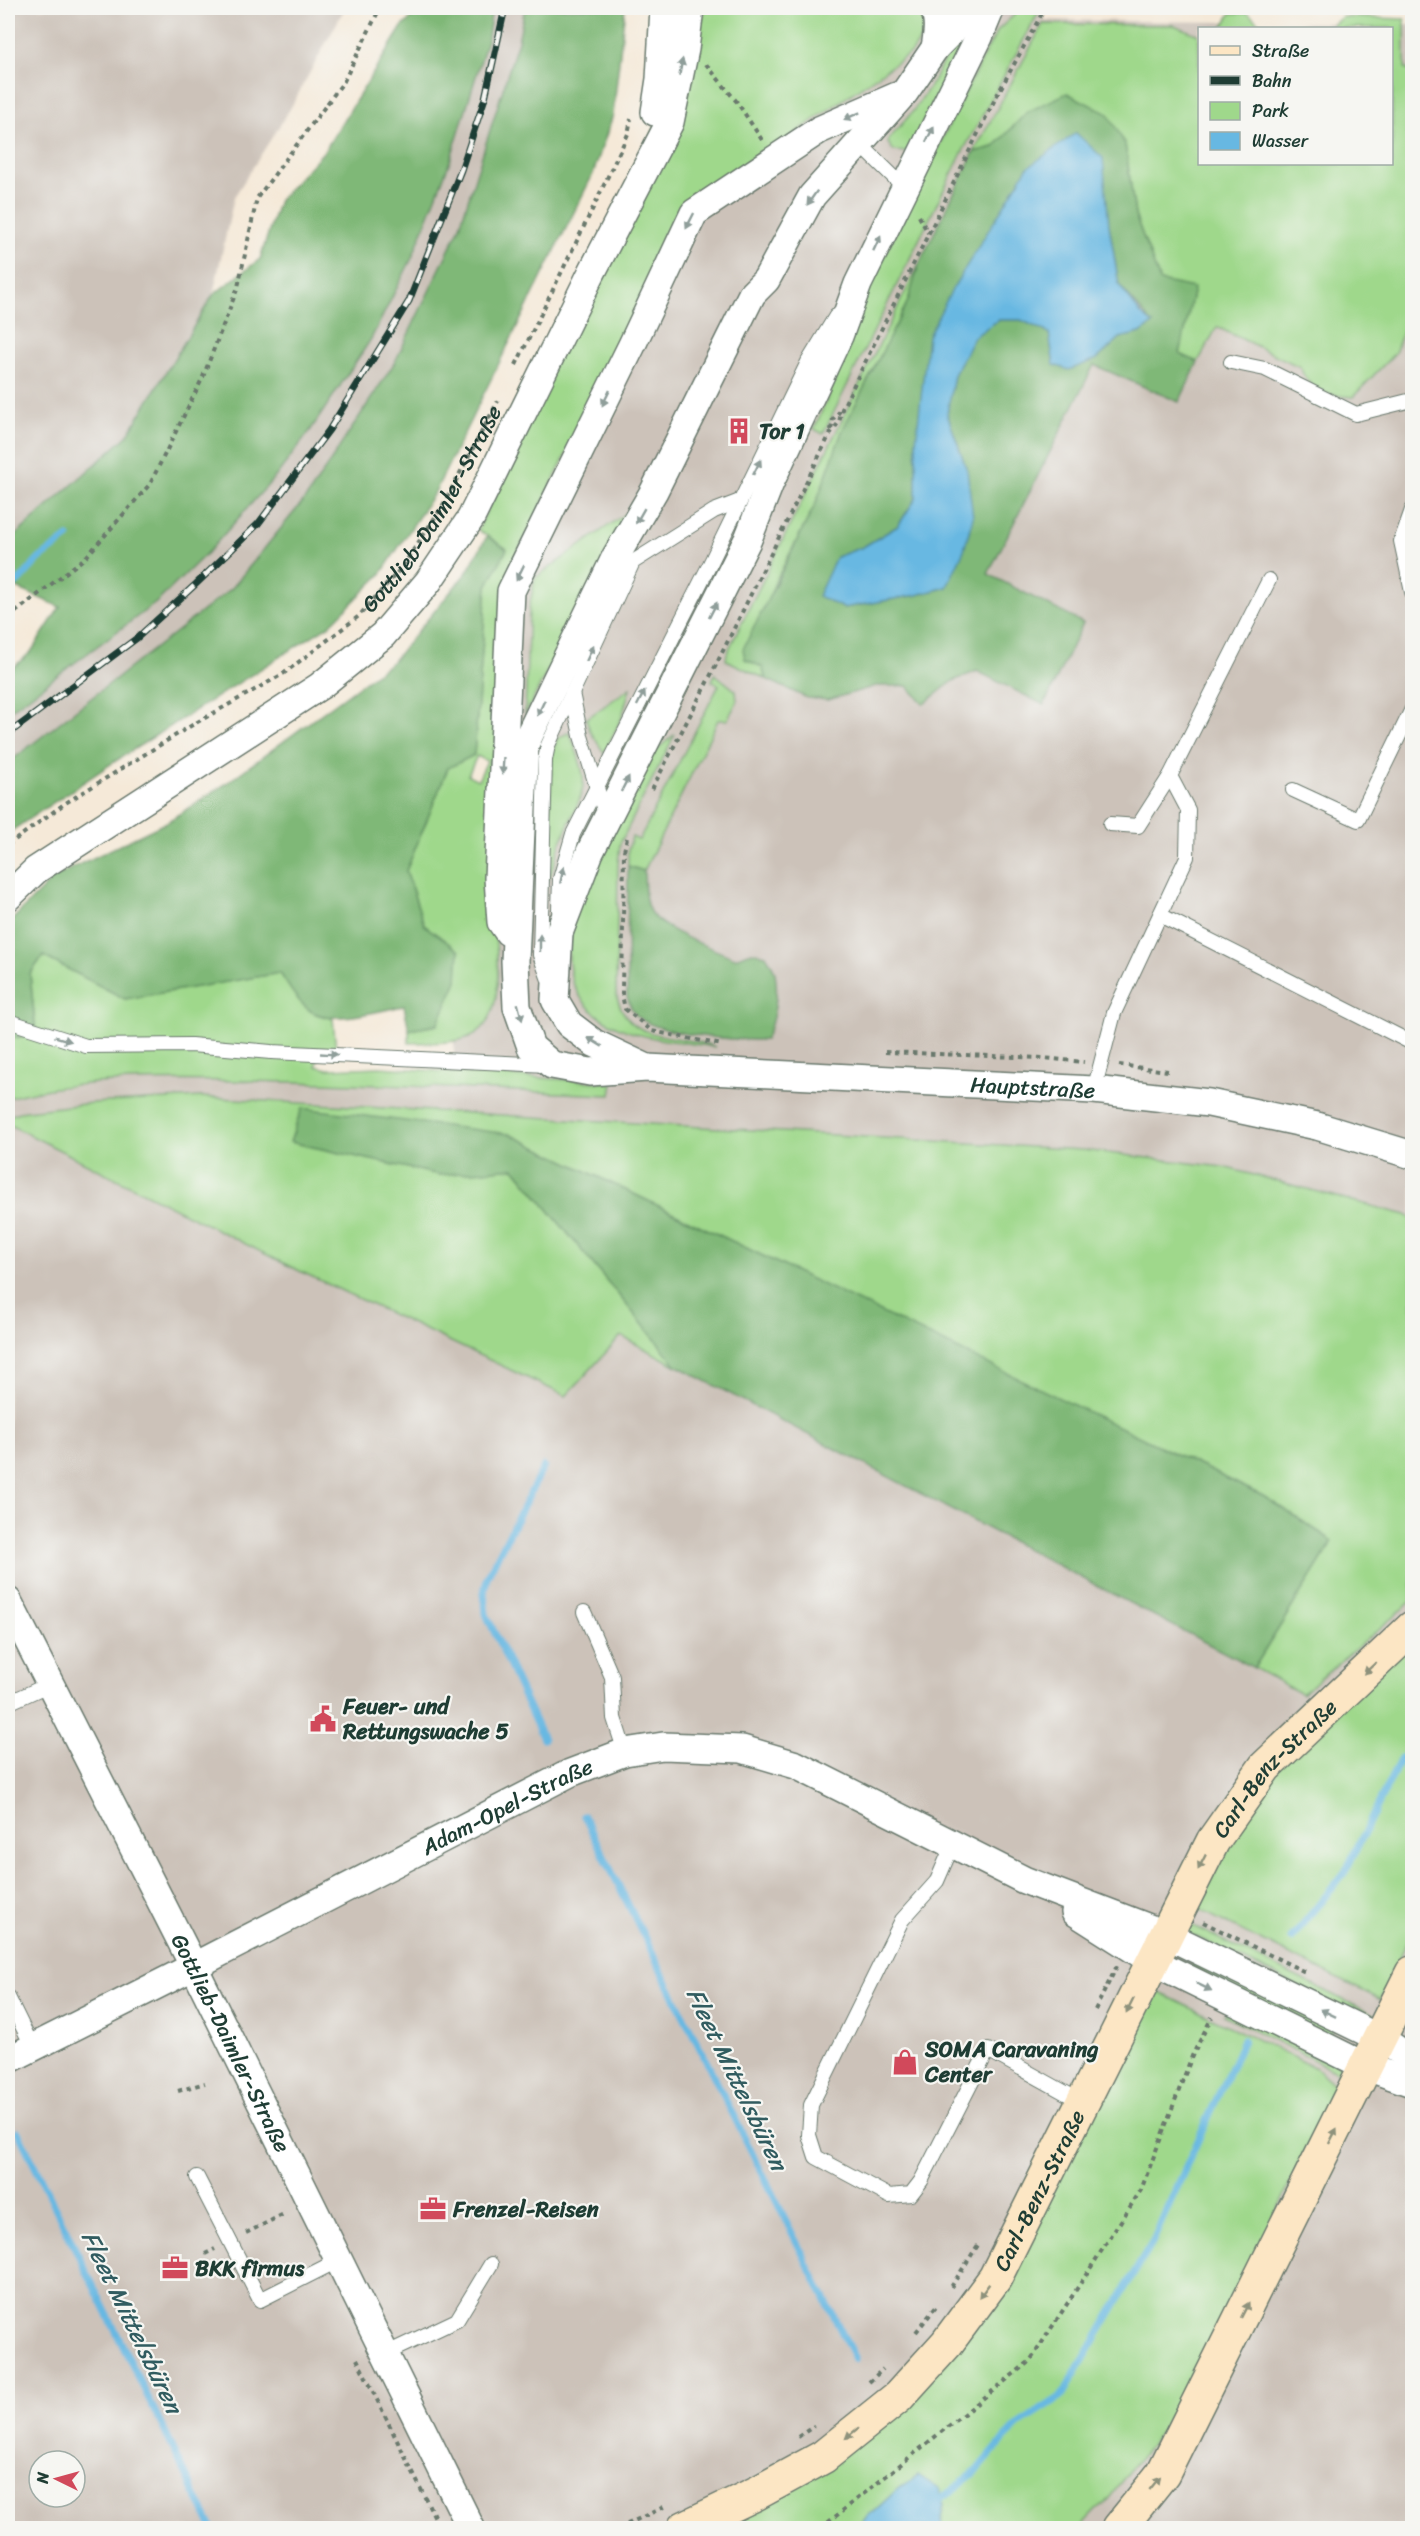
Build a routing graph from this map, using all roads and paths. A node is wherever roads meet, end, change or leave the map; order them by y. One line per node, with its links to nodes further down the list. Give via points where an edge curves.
1 (380, 8): 27 (path, via 344,81 257,198 238,287 203,377 150,484 86,557)
2 (664, 8): 16 (street, Gottlieb-Daimler-Straße, via 653,129)
3 (690, 8): 11 (street, Gottlieb-Daimler-Straße)
4 (933, 8): 10 (street)
5 (964, 8): 10 (street, via 955,28)
6 (991, 8): 9 (street)
7 (1010, 8): 9 (street)
8 (1045, 8): 35 (path, via 996,97)
9 (979, 37): 17 (street, one-way to 9)
10 (935, 48): 12 (street)
11 (685, 49): 15 (path, via 695,50); 16 (street, Gottlieb-Daimler-Straße, one-way to 11, via 670,122)
12 (906, 92): 14 (street); 15 (street, one-way to 15, via 819,130)
13 (632, 111): 20 (path, via 623,143)
14 (860, 143): 17 (lane); 31 (street, one-way to 31, via 812,196 766,280 752,294 654,490 616,556)
15 (776, 159): 29 (street, one-way to 29, via 694,213 511,591)
16 (638, 180): 40 (street, Gottlieb-Daimler-Straße, via 471,518 428,582 383,635 320,686 36,870)
17 (904, 187): 18 (street, one-way to 17)
18 (858, 284): 23 (lane, one-way to 18, via 808,362); 36 (street, one-way to 18, via 748,540 781,489 827,396 839,336)
19 (1231, 362): 22 (lane, via 1265,369 1356,414)
20 (514, 368)
21 (500, 398): 39 (path, Gottlieb-Daimler-Straße, via 442,507 402,567 359,616 283,674 64,804)
22 (1413, 400)
23 (740, 501): 28 (lane, one-way to 23, via 633,562 714,512); 33 (lane, one-way to 23)
24 (1413, 510): 26 (lane, via 1401,541)
25 (1269, 580): 32 (lane)
26 (1413, 592)
27 (8, 618)
28 (572, 693): 33 (lane); 44 (lane, one-way to 28, via 540,955 545,760)
29 (506, 712): 31 (street); 43 (street, one-way to 43, via 498,878 501,922)
30 (1411, 717): 34 (lane, via 1358,820)
31 (525, 744): 43 (street)
32 (1170, 776): 37 (lane, via 1138,826); 41 (lane, via 1188,810 1187,857)
33 (597, 785): 36 (lane); 42 (lane, one-way to 33, via 560,879 573,834)
34 (1293, 790)
35 (648, 798)
36 (607, 819): 42 (street)
37 (1110, 824)
38 (632, 829): 47 (path, via 624,851 622,995 626,1009 652,1032)
39 (8, 845)
40 (8, 897)
41 (1160, 915): 46 (lane); 49 (lane, via 1114,1013)
42 (559, 933): 44 (street)
43 (515, 943): 50 (street, one-way to 50, via 517,1007 531,1047)
44 (555, 1000): 51 (street, one-way to 44, via 594,1043 569,1024)
45 (8, 1021): 50 (lane, one-way to 50, via 87,1046 191,1045)
46 (1413, 1043)
47 (727, 1046)
48 (876, 1052): 49 (path)
49 (1101, 1063): 52 (path); 53 (lane)
50 (552, 1065): 51 (street, Hauptstraße, via 590,1072)
51 (647, 1068): 53 (street, Hauptstraße)
52 (1174, 1072)
53 (1094, 1090): 54 (street, Hauptstraße, via 1209,1103 1317,1126)
54 (1413, 1155)
55 (8, 1601): 58 (street, Gottlieb-Daimler-Straße)
56 (584, 1612): 60 (lane, via 612,1677 614,1718)
57 (1413, 1628): 62 (street, Carl-Benz-Straße, one-way to 62, via 1265,1767 1213,1841)
58 (50, 1684): 59 (lane); 63 (street, Gottlieb-Daimler-Straße)
59 (8, 1703)
60 (625, 1752): 61 (street, Adam-Opel-Straße, via 663,1746 742,1749 796,1765); 63 (street, Adam-Opel-Straße, via 570,1773)
61 (953, 1844): 62 (street, Adam-Opel-Straße); 74 (lane, via 937,1881 902,1920 811,2105 809,2135 816,2157 889,2196 911,2194 988,2050)
62 (1158, 1948): 65 (street, one-way to 65); 68 (street, one-way to 62); 74 (street, Carl-Benz-Straße, one-way to 74)
63 (193, 1965): 67 (street, Adam-Opel-Straße); 78 (street, Gottlieb-Daimler-Straße)
64 (1413, 1973): 68 (street)
65 (1222, 1996): 68 (street); 87 (path, via 1192,2056 1141,2190 1030,2361)
66 (8, 1997): 67 (lane)
67 (33, 2048): 70 (street, Adam-Opel-Straße)
68 (1374, 2053): 69 (street); 72 (street); 88 (street, one-way to 68, via 1163,2473)
69 (1413, 2059)
70 (8, 2060)
71 (205, 2083): 73 (path)
72 (1413, 2083)
73 (178, 2091)
74 (1082, 2102): 86 (street, Carl-Benz-Straße, one-way to 86, via 994,2277 947,2343 898,2397 823,2457)
75 (197, 2177): 78 (lane, via 260,2301)
76 (286, 2213): 77 (path)
77 (291, 2223)
78 (339, 2260): 80 (street, Gottlieb-Daimler-Straße)
79 (491, 2264): 80 (lane, via 457,2320)
80 (385, 2355): 82 (street, Gottlieb-Daimler-Straße)
81 (357, 2358): 83 (path)
82 (450, 2487): 84 (street, Gottlieb-Daimler-Straße); 85 (street, Gottlieb-Daimler-Straße)
83 (440, 2529)
84 (471, 2529)
85 (486, 2529)
86 (684, 2529)
87 (821, 2529)
88 (1119, 2529)

